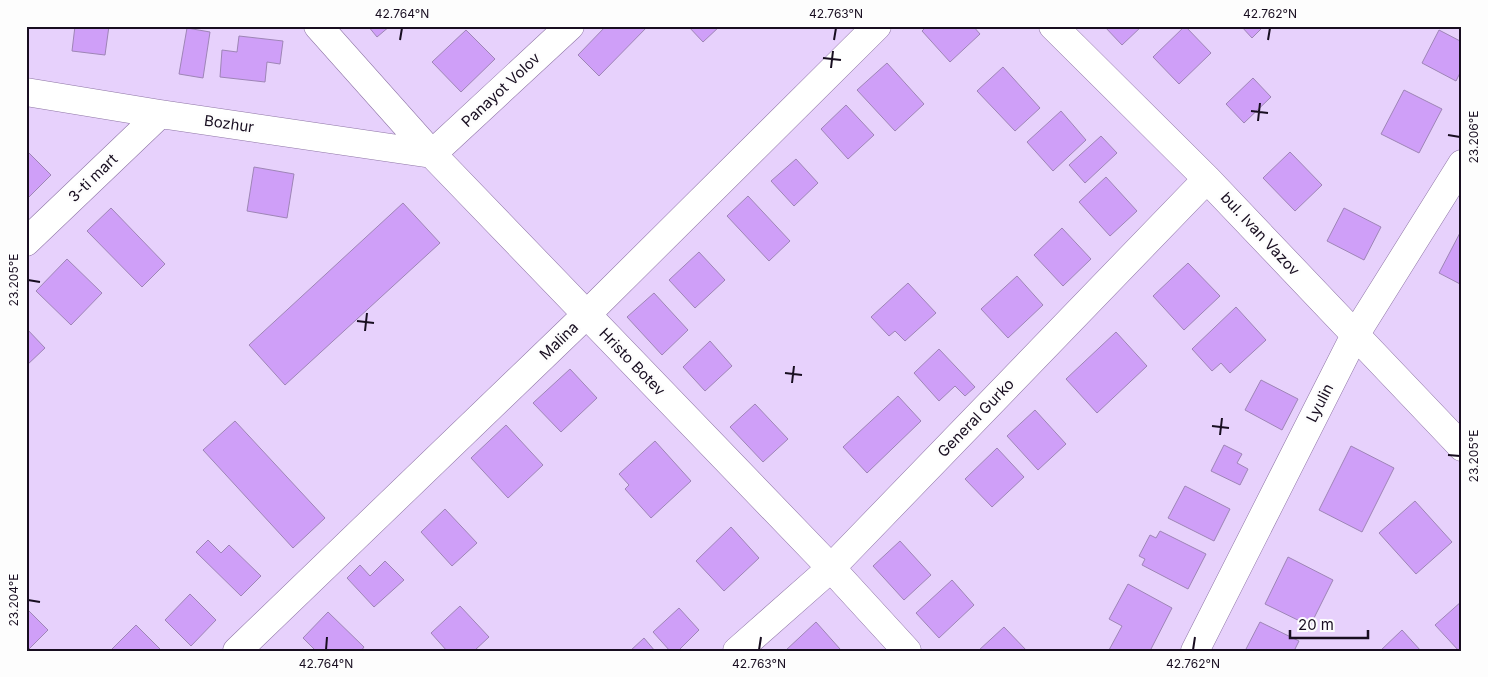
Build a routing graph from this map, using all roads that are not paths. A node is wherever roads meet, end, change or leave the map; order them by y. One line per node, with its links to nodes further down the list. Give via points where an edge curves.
1 (318, 26): 7 (street, Hristo Botev)
2 (570, 26): 7 (street, Panayot Volov)
3 (878, 26): 11 (street, Malina)
4 (1053, 26): 9 (street, bul. Ivan Vazov)
5 (26, 92): 6 (street, Bozhur)
6 (160, 114): 7 (street, Bozhur); 10 (street, 3-ti mart)
7 (432, 154): 11 (street, Hristo Botev)
8 (1462, 164): 12 (street, Lyulin)
9 (1207, 179): 12 (street, bul. Ivan Vazov); 14 (street, General Gurko)
10 (26, 242)
11 (586, 315): 14 (street, Hristo Botev); 15 (street, Malina)
12 (1355, 335): 13 (street, bul. Ivan Vazov); 18 (street, Lyulin)
13 (1462, 447)
14 (831, 568): 16 (street, General Gurko); 17 (street, Hristo Botev)
15 (237, 651)
16 (737, 651)
17 (907, 651)
18 (1195, 651)

